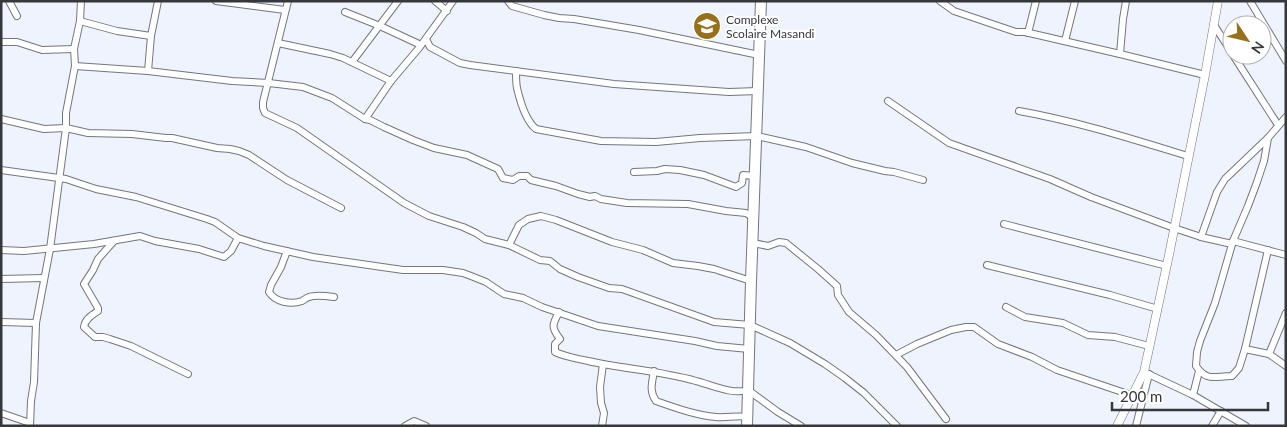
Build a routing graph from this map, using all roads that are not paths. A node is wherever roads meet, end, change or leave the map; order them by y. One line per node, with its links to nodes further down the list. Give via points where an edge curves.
1 (9, 1): 20 (street)
2 (81, 1): 21 (street)
3 (158, 1): 25 (street)
4 (216, 1): 17 (street)
5 (288, 1): 17 (street)
6 (398, 1): 23 (street)
7 (435, 1): 18 (street)
8 (454, 1): 18 (street)
9 (508, 1): 34 (street, via 512,6 544,15 639,30)
10 (762, 1): 34 (highway)
11 (940, 1): 24 (street, via 964,15)
12 (1036, 1): 24 (street)
13 (1075, 1): 28 (street)
14 (1126, 1): 33 (street)
15 (1218, 1): 22 (street)
16 (1250, 1): 35 (street)
17 (286, 10): 30 (street)
18 (447, 11): 27 (street)
19 (345, 12): 23 (street)
20 (17, 16)
21 (80, 21): 25 (street); 32 (street)
22 (1214, 25): 26 (street); 41 (street)
23 (380, 26): 31 (street); 36 (street)
24 (1028, 33): 28 (street)
25 (151, 36): 39 (street)
26 (1222, 37)
27 (426, 39): 31 (street); 40 (street, via 430,47 460,62)
28 (1066, 41): 33 (street)
29 (1, 42): 32 (street, via 16,42 42,50)
30 (278, 43): 36 (street); 43 (street)
31 (421, 45): 42 (street)
32 (74, 49): 38 (street)
33 (1120, 54): 41 (street)
34 (759, 55): 44 (highway)
35 (1286, 61)
36 (352, 62): 42 (street)
37 (1240, 65): 50 (street)
38 (75, 66): 39 (street); 51 (street)
39 (148, 71): 43 (street)
40 (516, 71): 44 (street, via 614,84 729,92); 52 (street, via 520,98 536,130 602,141 656,142)
41 (1205, 75): 54 (street)
42 (391, 81): 49 (street)
43 (269, 83): 49 (street, via 303,87 325,94); 69 (street, via 263,105 265,113 309,135 404,203 485,239)
44 (758, 90): 52 (highway)
45 (888, 101): 63 (street, via 949,144 1050,179)
46 (1019, 111): 54 (street, via 1112,133)
47 (1286, 117): 50 (street)
48 (1, 119): 51 (street, via 44,129)
49 (365, 119): 61 (street, via 434,148 467,155 498,169 503,178 513,180 527,176 578,194 627,203 688,204)
50 (1278, 125): 53 (street)
51 (66, 128): 58 (street); 60 (street, via 88,134 172,138 239,151)
52 (757, 136): 57 (highway); 59 (street)
53 (1268, 138): 64 (street, via 1225,179 1216,192); 68 (street, via 1257,182)
54 (1188, 156): 63 (street)
55 (1, 170): 58 (street)
56 (634, 172): 57 (street, via 665,168 680,170 736,187 744,176)
57 (755, 176): 61 (highway, via 754,206)
58 (59, 178): 65 (street, via 192,214 215,222); 70 (street)
59 (923, 180)
60 (341, 208)
61 (750, 215): 67 (highway)
62 (1004, 224): 76 (street)
63 (1174, 228): 64 (street); 76 (street)
64 (1201, 237): 68 (street)
65 (238, 238): 66 (street, via 224,257 140,236); 73 (street)
66 (115, 240): 70 (street); 98 (street, via 98,259 84,284 98,308 84,327 95,337 139,349)
67 (753, 243): 79 (highway); 92 (street, via 768,246 786,243 836,286 849,312)
68 (1232, 243): 72 (street); 96 (street, via 1216,304 1196,352)
69 (509, 245): 79 (street, via 519,225 541,216 673,263 714,269); 87 (street, via 609,288 622,289 714,322)
70 (50, 249): 71 (street); 77 (street)
71 (1, 250)
72 (1268, 250): 74 (street); 90 (street)
73 (287, 251): 80 (street, via 271,285 269,292 272,297 294,303 310,296); 83 (street, via 403,270 463,273 504,294)
74 (1286, 255)
75 (988, 266): 82 (street)
76 (1166, 266): 82 (street)
77 (44, 278): 78 (street); 86 (street)
78 (1, 279)
79 (751, 281): 87 (highway)
80 (334, 297)
81 (1006, 307): 88 (street, via 1025,317 1063,323 1088,334)
82 (1158, 309): 88 (street)
83 (559, 312): 89 (street, via 598,326); 93 (street, via 552,326 560,338 554,344 555,352)
84 (1286, 313): 91 (street)
85 (1, 322): 86 (street)
86 (36, 323): 106 (street)
87 (750, 325): 89 (highway); 111 (street, via 826,364 864,393)
88 (1149, 346): 97 (street)
89 (749, 349): 100 (highway)
90 (1245, 349): 91 (street); 96 (street, via 1232,376 1208,377)
91 (1269, 354): 94 (street)
92 (896, 356): 101 (street, via 951,330 974,327 998,344 1057,370); 104 (street)
93 (603, 364): 95 (street); 109 (street, via 600,386 604,413)
94 (1286, 366)
95 (654, 371): 100 (street); 105 (street, via 651,385 656,402 697,414 740,416)
96 (1199, 371): 99 (street)
97 (1146, 373): 99 (street); 101 (street); 113 (street)
98 (188, 374)
99 (1193, 394): 102 (street)
100 (751, 395): 105 (highway); 110 (street)
101 (1131, 395): 112 (street)
102 (1221, 411): 114 (street); 115 (street)
103 (1, 413): 106 (street)
104 (946, 419)
105 (747, 421)
106 (30, 424)
107 (405, 426): 108 (street, via 414,421)
108 (426, 426)
109 (602, 426)
110 (801, 426)
111 (897, 426)
112 (1117, 426)
113 (1136, 426)
114 (1212, 426)
115 (1246, 426)

